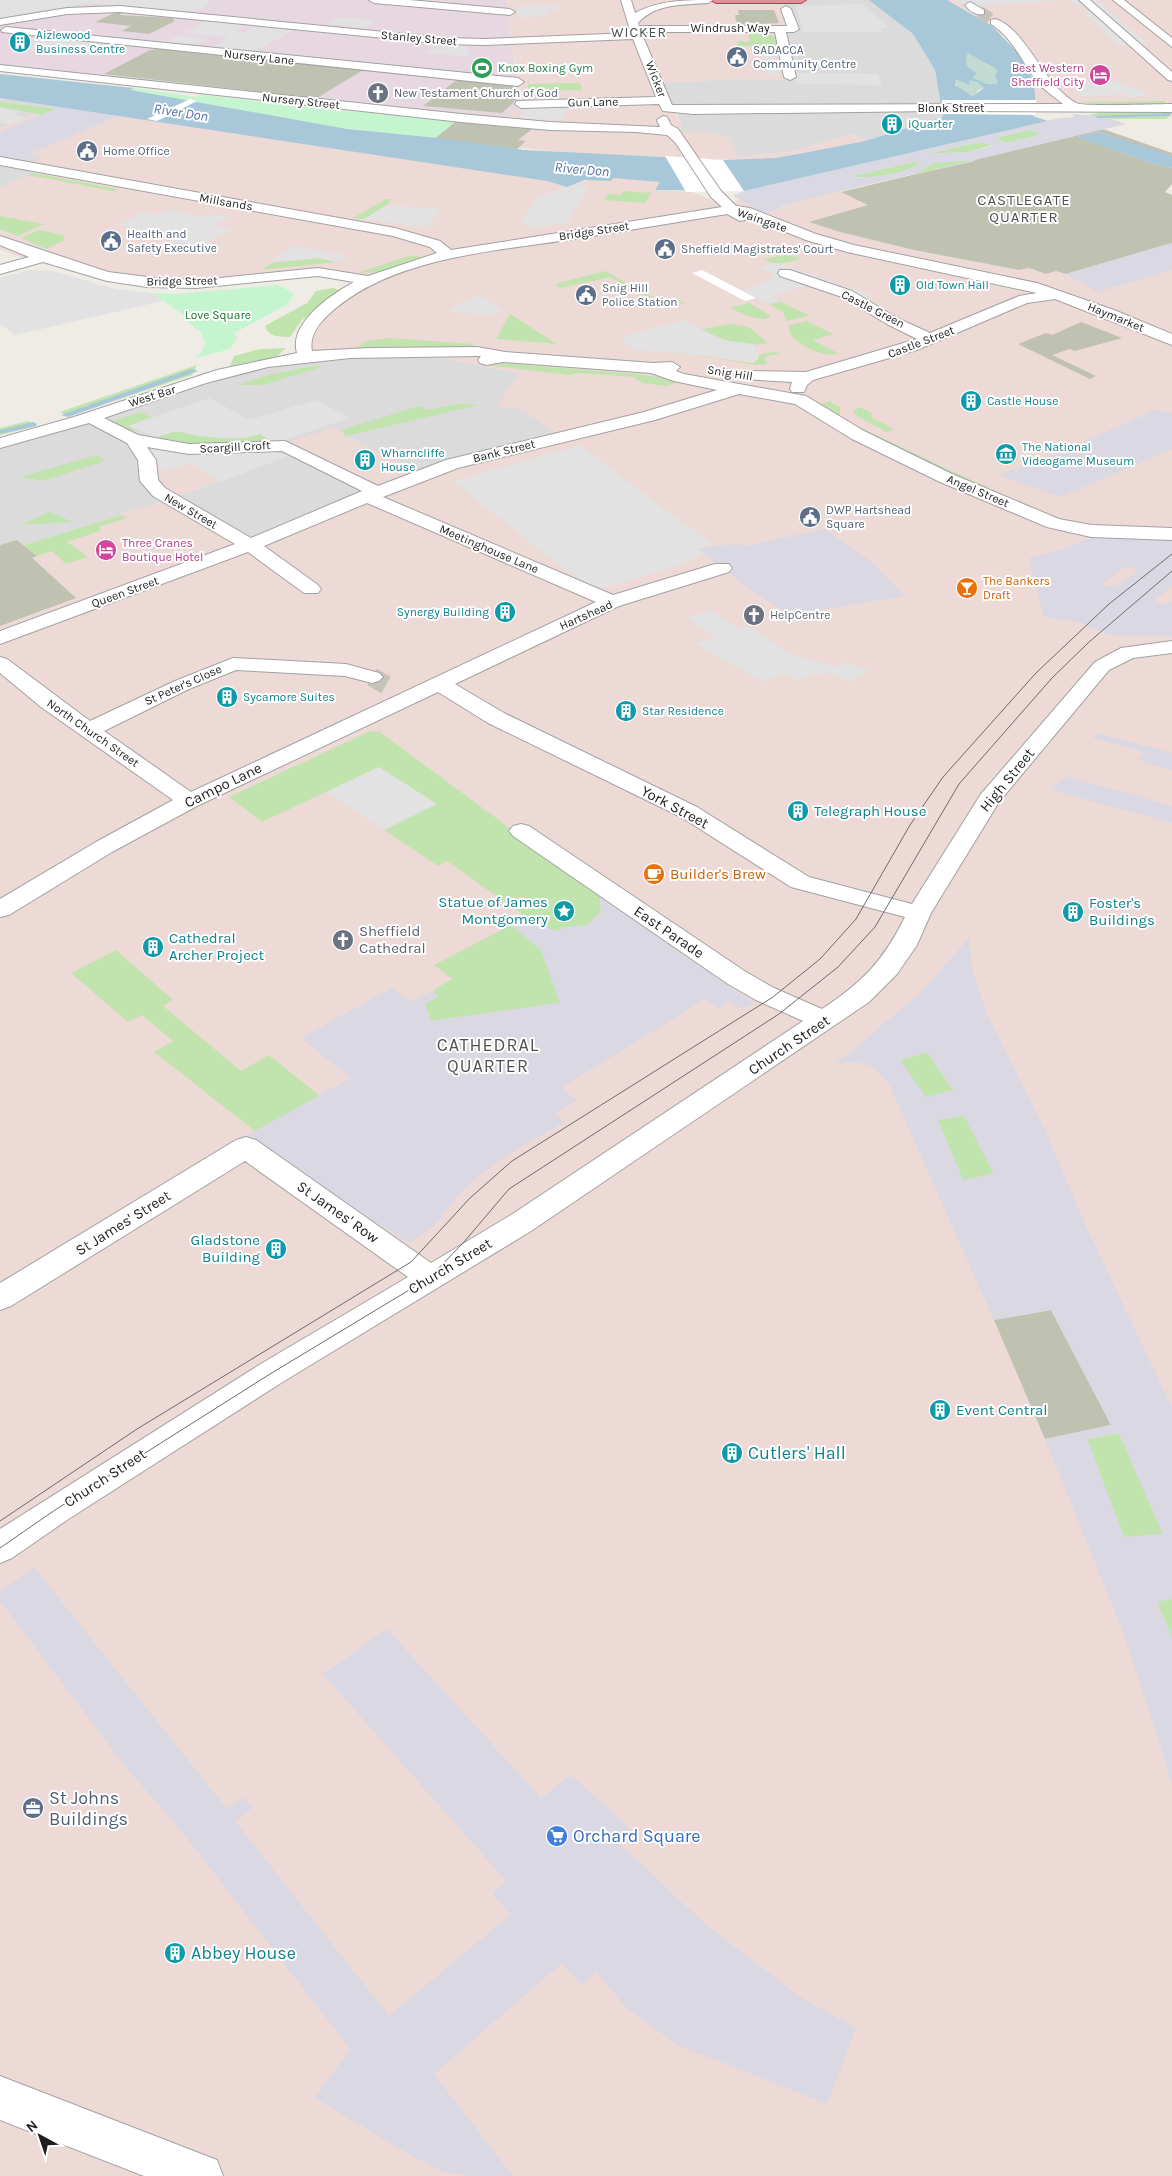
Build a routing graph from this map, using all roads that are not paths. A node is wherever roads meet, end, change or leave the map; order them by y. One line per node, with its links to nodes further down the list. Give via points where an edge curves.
1 (374, 0): 20 (street)
2 (507, 0): 20 (street)
3 (626, 0): 18 (street, Wicker)
4 (708, 0): 18 (street, via 657,8 642,14)
5 (716, 0): 6 (highway)
6 (801, 0)
7 (1084, 0): 31 (street)
8 (1118, 0): 23 (street)
9 (970, 5): 12 (street)
10 (220, 6): 13 (street)
11 (786, 9): 17 (street, Windrush Way, via 794,29)
12 (980, 12)
13 (200, 16): 14 (street, Stanley Street, via 104,9 59,12); 16 (street); 22 (street, Stanley Street)
14 (0, 22)
15 (995, 22): 37 (street, via 1003,26 1023,49 1045,82)
16 (179, 27)
17 (780, 28): 18 (street, Windrush Way); 30 (street)
18 (635, 29): 20 (street, Stanley Street); 36 (street, Wicker)
19 (0, 30): 24 (street, Nursery Lane)
20 (511, 31): 22 (street, Stanley Street)
21 (163, 36): 24 (street)
22 (430, 39): 28 (street)
23 (1172, 44)
24 (144, 45): 25 (street); 28 (street, Nursery Lane)
25 (130, 53)
26 (0, 68): 29 (street, Nursery Street)
27 (98, 69): 29 (street)
28 (381, 69): 32 (street); 35 (street, Nursery Lane, via 517,78)
29 (82, 77): 34 (street, Nursery Street)
30 (790, 77)
31 (1172, 78)
32 (365, 79)
33 (341, 94): 34 (street)
34 (325, 104): 39 (street, Nursery Street)
35 (521, 104): 36 (street, Gun Lane); 39 (street)
36 (663, 104): 37 (street, Blonk Street, via 693,110); 40 (street, Nursery Street, via 626,124); 41 (street, Wicker, via 666,127)
37 (1075, 108): 38 (street, Blonk Street)
38 (1172, 108)
39 (504, 122): 40 (street, Nursery Street)
40 (602, 127): 41 (street, Nursery Street)
41 (674, 132): 43 (street, Wicker, via 716,194)
42 (0, 161): 45 (street, Millsands, via 395,232 429,242)
43 (732, 209): 45 (street, Bridge Street); 50 (street, Waingate, via 823,241 1018,282); 51 (street, Waingate, via 757,226 797,242 994,285 1011,293)
44 (0, 240): 46 (street, Bridge Street)
45 (448, 255): 49 (street, Bridge Street, via 413,264)
46 (43, 257): 47 (street); 49 (street, Bridge Street, via 96,274 143,282 212,282 318,272)
47 (0, 270)
48 (785, 273): 52 (street, Castle Green, via 847,294)
49 (370, 281): 54 (street, Bridge Street, via 333,302 312,321 303,341)
50 (1060, 295): 51 (street, Castle Street); 53 (street, Haymarket)
51 (1013, 302): 52 (street, Castle Street)
52 (930, 339): 57 (street, Castle Street, via 893,354)
53 (1172, 340)
54 (306, 356): 55 (street, Snig Hill, via 370,352 455,353 486,360 503,357); 60 (street, West Bar, via 223,374)
55 (653, 368): 56 (street, Snig Hill, via 684,366); 58 (street, Snig Hill, via 680,378)
56 (714, 371): 57 (street, Snig Hill, via 769,378); 58 (street, via 729,379)
57 (807, 377): 59 (street, via 799,383 797,392)
58 (737, 389): 59 (street, Snig Hill); 63 (street, Bank Street, via 649,416 452,464)
59 (800, 400): 64 (street, Angel Street, via 858,435 946,478 1054,524 1091,531)
60 (89, 417): 61 (street, Scargill Croft); 62 (street, West Bar)
61 (133, 439): 63 (street, Scargill Croft, via 199,450 285,446); 65 (street, New Street, via 147,460 149,481 159,492)
62 (0, 443)
63 (370, 494): 65 (street, Bank Street); 68 (street, Meetinghouse Lane)
64 (1172, 534)
65 (250, 545): 67 (street, New Street); 69 (street, Queen Street)
66 (722, 568): 68 (street, Hartshead)
67 (311, 589)
68 (612, 602): 72 (street, Hartshead)
69 (0, 638)
70 (1172, 647): 78 (street, High Street, via 1128,652 1102,666 988,798)
71 (0, 663): 74 (street, North Church Street)
72 (446, 679): 73 (street, Campo Lane); 78 (street, York Street, via 496,718 689,812 800,882)
73 (407, 698): 74 (street, St Peter's Close, via 379,681 346,670 232,664); 75 (street, Campo Lane)
74 (88, 730): 75 (street, North Church Street)
75 (188, 801): 77 (street, Campo Lane)
76 (521, 831): 80 (street, East Parade, via 737,978)
77 (0, 910)
78 (919, 913): 79 (street, High Street, via 904,945)
79 (888, 968): 80 (street, Church Street, via 860,996)
80 (824, 1021): 82 (street, Church Street, via 521,1223)
81 (246, 1147): 82 (street, St James' Row); 83 (street, St James' Street)
82 (429, 1278): 84 (street, Church Street, via 170,1436)
83 (0, 1298)
84 (0, 1548)
85 (0, 2098): 86 (street)
86 (201, 2176)

